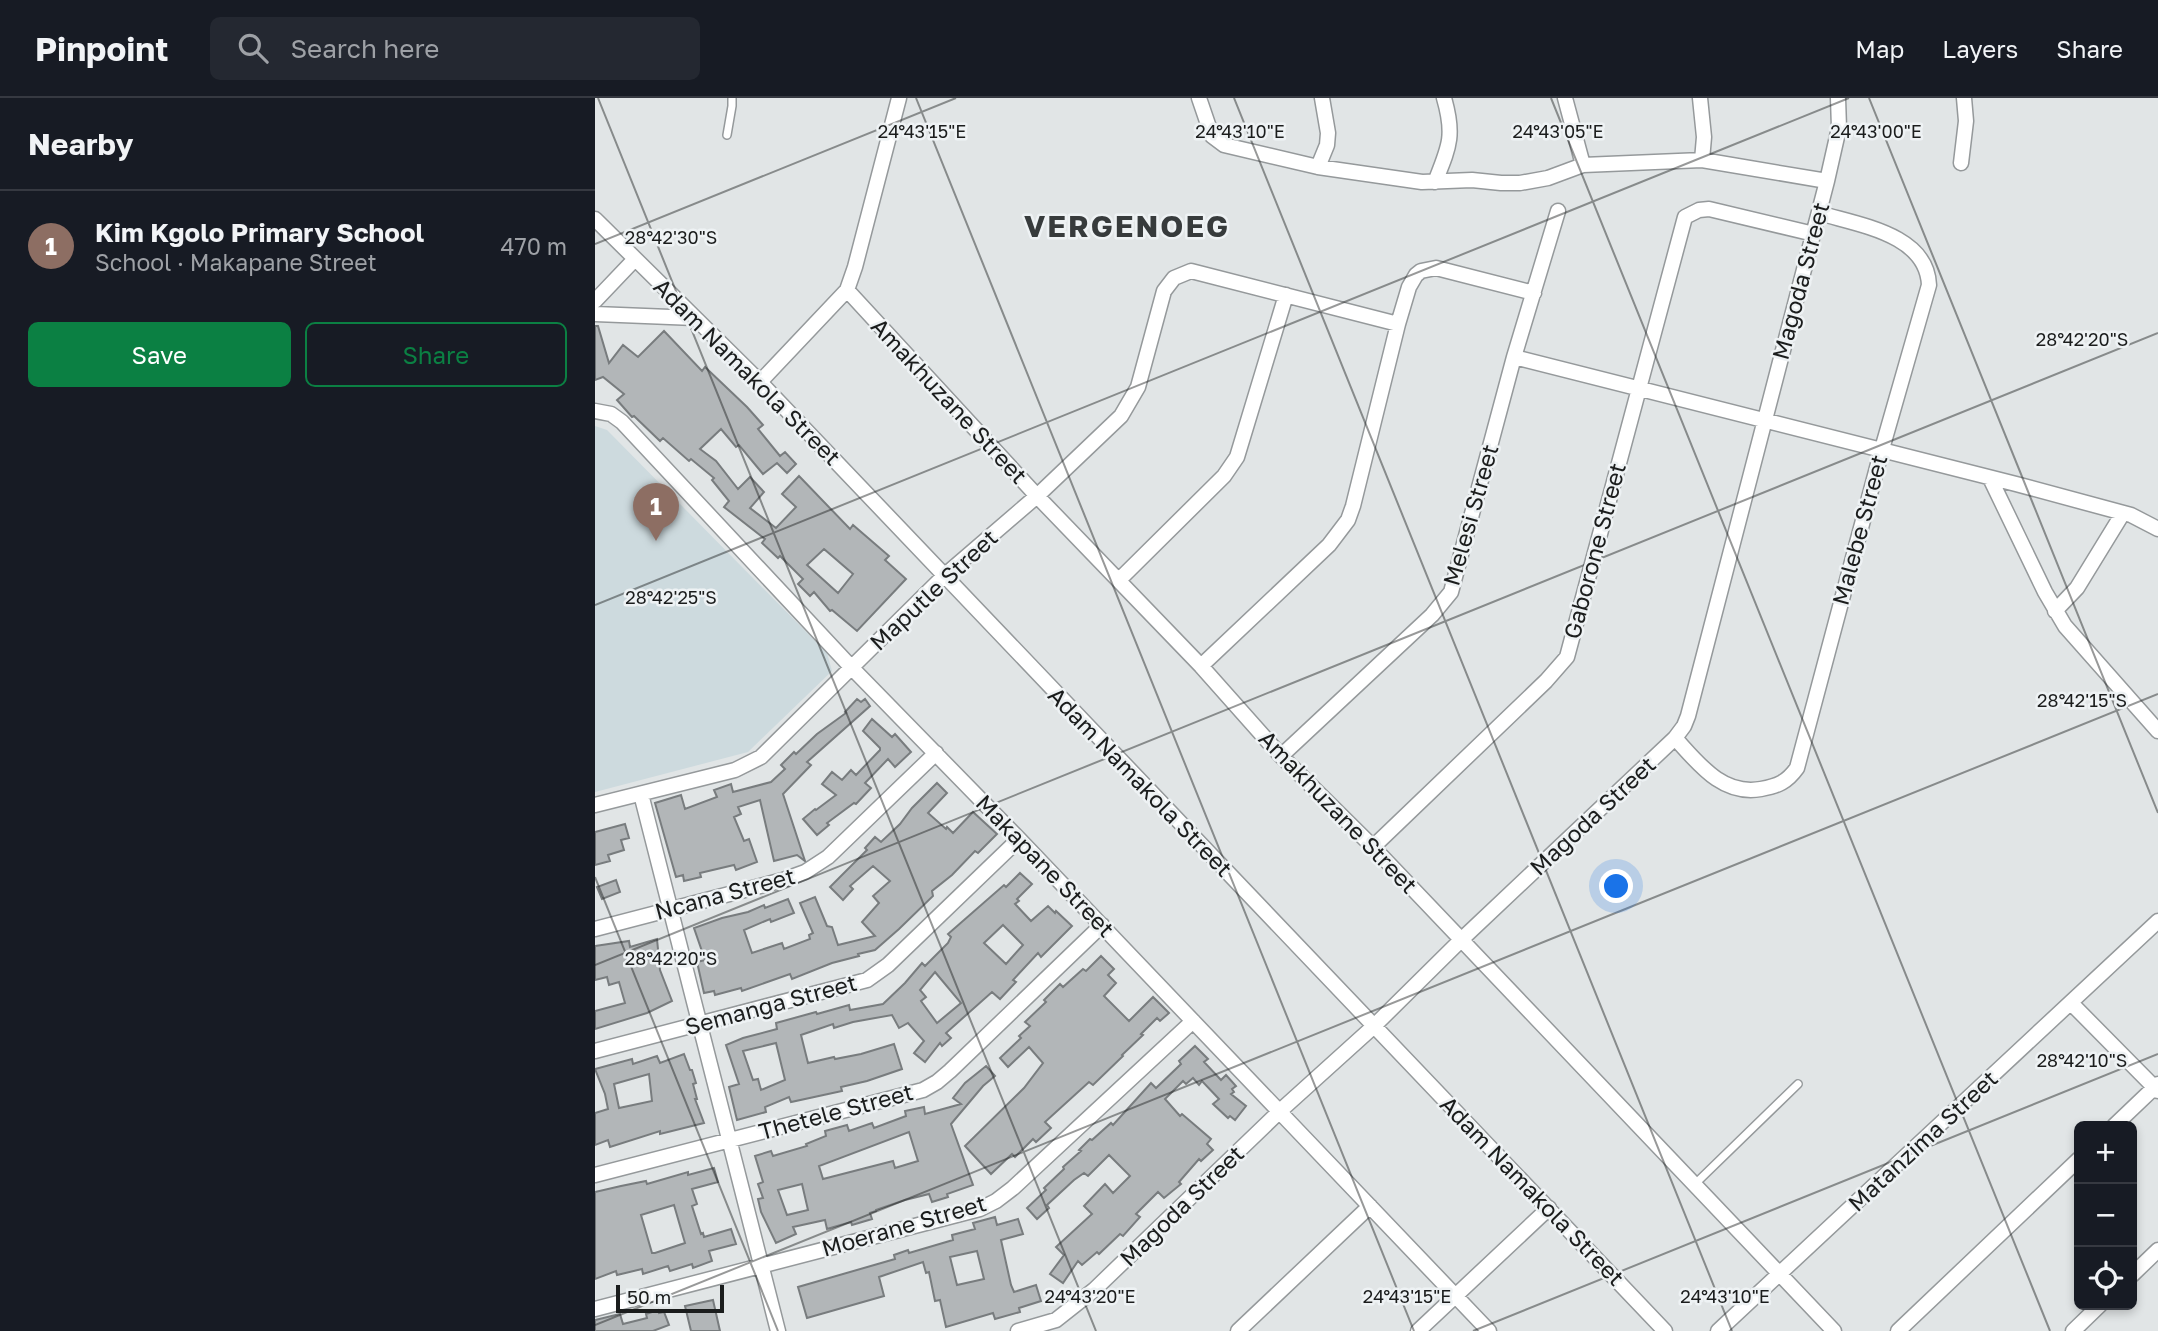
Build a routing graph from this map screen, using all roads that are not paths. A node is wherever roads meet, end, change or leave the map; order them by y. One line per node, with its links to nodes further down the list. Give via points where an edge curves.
1 (732, 98): 10 (lane)
2 (899, 98): 22 (street)
3 (1199, 98): 14 (street, via 1217,142)
4 (1322, 98): 14 (street, via 1327,145)
5 (1444, 98): 16 (street, via 1450,145)
6 (1565, 98): 13 (street)
7 (1700, 98): 11 (street)
8 (1838, 98): 15 (street, Magoda Street, via 1839,128)
9 (1963, 98): 12 (street, via 1966,121)
10 (727, 135)
11 (1702, 160): 13 (street); 15 (street)
12 (1961, 163)
13 (1583, 165): 16 (street, via 1520,183)
14 (1318, 167): 16 (street)
15 (1827, 181): 18 (street, Magoda Street)
16 (1435, 182)
17 (1558, 211): 23 (street, Melesi Street)
18 (1819, 213): 20 (street, Magoda Street); 34 (street, Malebe Street, via 1898,239 1919,255 1928,270 1929,285)
19 (597, 218): 21 (street, Adam Namakola Street)
20 (1814, 234): 31 (street, Gaborone Street, via 1709,209 1689,213 1681,223); 33 (street, Magoda Street)
21 (635, 259): 25 (street); 27 (street, Adam Namakola Street)
22 (847, 290): 30 (street); 36 (street, Amakhuzane Street)
23 (1534, 293): 28 (street, via 1427,269 1412,281); 29 (street, Melesi Street)
24 (1286, 296): 28 (street); 36 (street, Maputle Street, via 1191,271 1174,278 1164,290 1131,402); 40 (street, via 1237,457 1224,477)
25 (595, 302)
26 (595, 314): 27 (street)
27 (695, 318): 30 (street, Adam Namakola Street)
28 (1398, 324): 42 (street, via 1348,520 1328,545)
29 (1514, 357): 31 (street); 47 (street, Melesi Street, via 1451,592)
30 (760, 382): 39 (street, Adam Namakola Street)
31 (1638, 388): 33 (street); 51 (street, Gaborone Street, via 1567,657)
32 (595, 411): 43 (street, Makapane Street, via 622,422)
33 (1765, 419): 34 (street); 45 (street, Magoda Street, via 1688,716)
34 (1882, 449): 35 (street); 45 (street, Malebe Street, via 1797,768 1783,784 1753,790 1733,788 1703,769)
35 (1990, 478): 37 (street); 41 (street)
36 (1037, 496): 39 (street, Maputle Street); 40 (street, Amakhuzane Street)
37 (2123, 513): 38 (street); 41 (street, via 2077,588)
38 (2158, 529)
39 (944, 576): 43 (street, Maputle Street); 60 (street, Adam Namakola Street)
40 (1119, 580): 42 (street, Amakhuzane Street)
41 (2055, 611): 44 (street)
42 (1201, 666): 47 (street, Amakhuzane Street)
43 (852, 668): 46 (street, Makapane Street); 48 (street, Maputle Street, via 761,757 735,770)
44 (2158, 732)
45 (1675, 738): 56 (street, Magoda Street)
46 (936, 753): 50 (street, Makapane Street); 52 (street, Ncana Street, via 817,866 783,880)
47 (1281, 756): 51 (street, Amakhuzane Street)
48 (641, 794): 49 (street, Maputle Street); 52 (street)
49 (595, 805)
50 (1019, 839): 54 (street, Makapane Street); 59 (street, Semanga Street, via 877,974 855,985)
51 (1373, 848): 56 (street, Amakhuzane Street)
52 (671, 909): 55 (street, Ncana Street); 59 (street)
53 (2158, 921): 57 (street, Matanzima Street)
54 (1102, 925): 58 (street, Makapane Street); 66 (street, Thetele Street, via 937,1082 907,1095)
55 (595, 929)
56 (1461, 940): 60 (street, Magoda Street); 69 (street, Amakhuzane Street)
57 (2071, 1003): 63 (street); 75 (street, Matanzima Street)
58 (1193, 1021): 64 (street, Makapane Street); 73 (street, Moerane Street, via 996,1201 972,1212)
59 (699, 1024): 61 (street, Semanga Street); 66 (street)
60 (1373, 1027): 64 (street, Magoda Street); 71 (street, Adam Namakola Street)
61 (595, 1051)
62 (1798, 1084): 69 (lane)
63 (2157, 1087): 65 (street)
64 (1280, 1111): 70 (street, Makapane Street); 80 (street, Magoda Street, via 1072,1309 1056,1320)
65 (2120, 1121)
66 (729, 1140): 68 (street, Thetele Street); 73 (street)
67 (2074, 1164): 87 (street)
68 (595, 1175)
69 (1695, 1184): 75 (street, Amakhuzane Street)
70 (1370, 1206): 76 (street, Makapane Street); 81 (street)
71 (1549, 1208): 76 (street); 84 (street, Adam Namakola Street)
72 (2158, 1250): 74 (street)
73 (760, 1266): 77 (street, Moerane Street); 79 (street)
74 (2137, 1270)
75 (1781, 1274): 85 (street, Matanzima Street); 86 (street, Amakhuzane Street)
76 (1455, 1295): 82 (street); 83 (street, Makapane Street)
77 (595, 1309)
78 (2095, 1310): 88 (street)
79 (778, 1331)
80 (1018, 1331)
81 (1238, 1331)
82 (1417, 1331)
83 (1489, 1331)
84 (1665, 1331)
85 (1718, 1331)
86 (1834, 1331)
87 (1898, 1331)
88 (2073, 1331)

